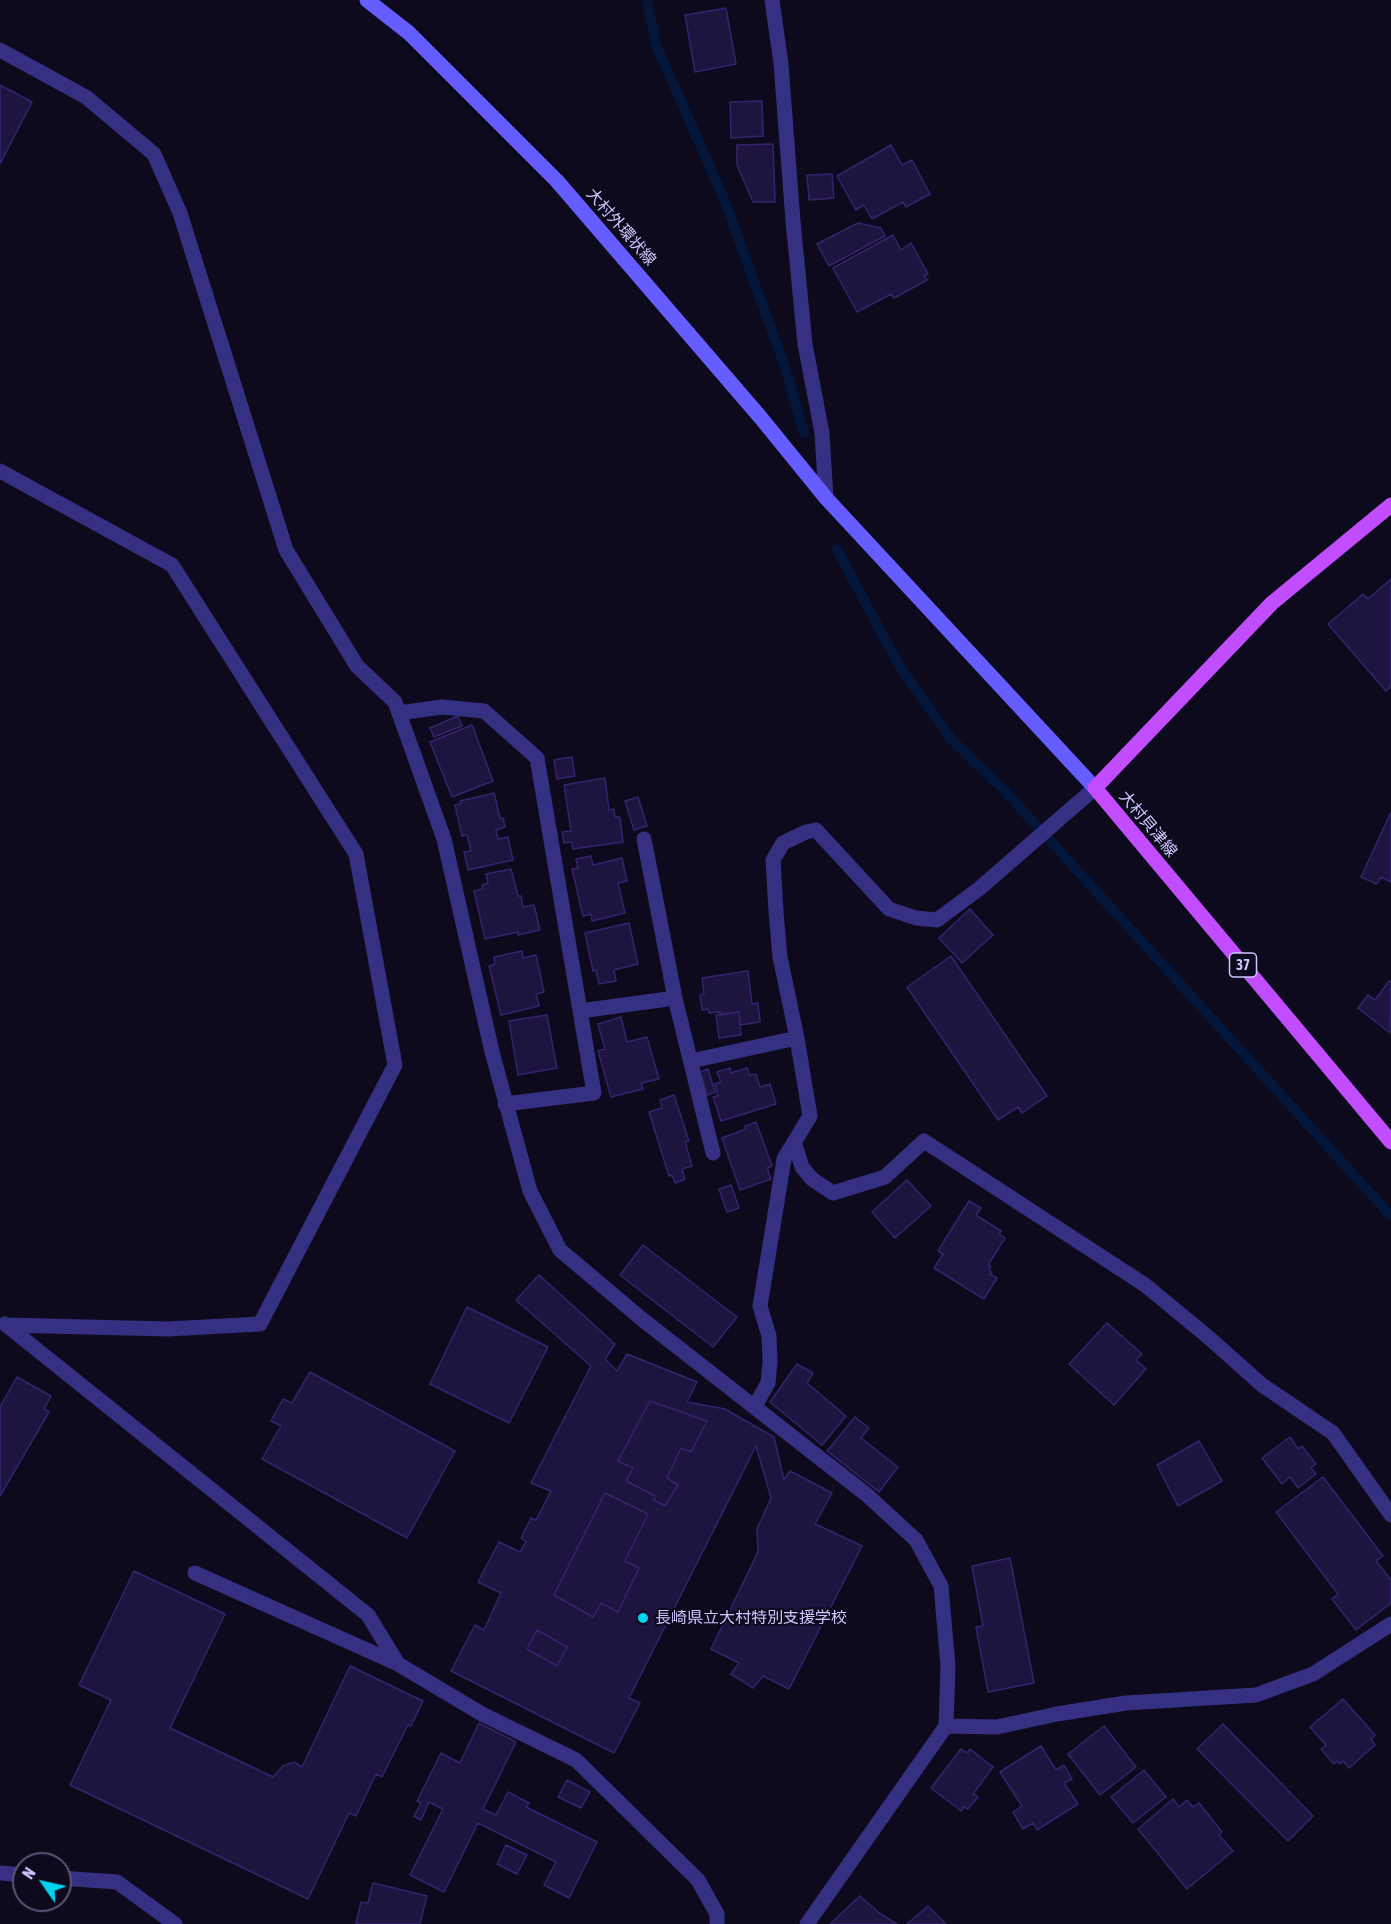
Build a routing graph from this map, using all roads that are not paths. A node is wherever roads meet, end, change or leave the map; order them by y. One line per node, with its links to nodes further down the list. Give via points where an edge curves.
1 (367, 0): 5 (main road, 大村外環状線, via 409,33 557,181)
2 (772, 0): 5 (street, via 805,344 822,433)
3 (0, 50): 7 (street, via 86,97 154,154 180,213 286,550 357,666 395,702)
4 (0, 471): 18 (street, via 172,565 356,854 395,1065 260,1324 168,1329)
5 (826, 498): 8 (main road, 大村外環状線)
6 (1391, 505): 8 (main road, 大村貝津線, via 1272,603)
7 (399, 713): 11 (street, via 442,707 484,711 537,758); 14 (street, via 444,839)
8 (1095, 788): 12 (street, via 980,888 937,920 889,909 816,830 783,843 773,860 776,912 780,957); 16 (main road, 大村貝津線 / 37)
9 (644, 839): 10 (street)
10 (675, 998): 11 (street); 13 (street)
11 (580, 1011): 14 (street, via 594,1093)
12 (797, 1038): 13 (street); 15 (street, via 810,1116)
13 (691, 1060): 17 (street)
14 (505, 1104): 19 (street, via 530,1191 560,1250)
15 (794, 1142): 19 (street, via 784,1159 760,1306 769,1336 770,1362 768,1383); 20 (street, via 802,1167 833,1193 885,1177 924,1141 1145,1285 1262,1385 1333,1433)
16 (1391, 1142)
17 (713, 1153)
18 (3, 1323): 23 (street, via 368,1615)
19 (755, 1406): 24 (street, via 867,1495 916,1540 941,1586 948,1666)
20 (1391, 1515)
21 (195, 1573): 23 (street)
22 (1391, 1624): 24 (street, via 1313,1674 1256,1695 1126,1703 997,1727)
23 (398, 1664): 27 (street, via 482,1714 576,1760 698,1880 717,1914)
24 (946, 1726): 28 (street)
25 (72, 1879): 26 (street, via 117,1882)
26 (175, 1924)
27 (717, 1924)
28 (807, 1924)

